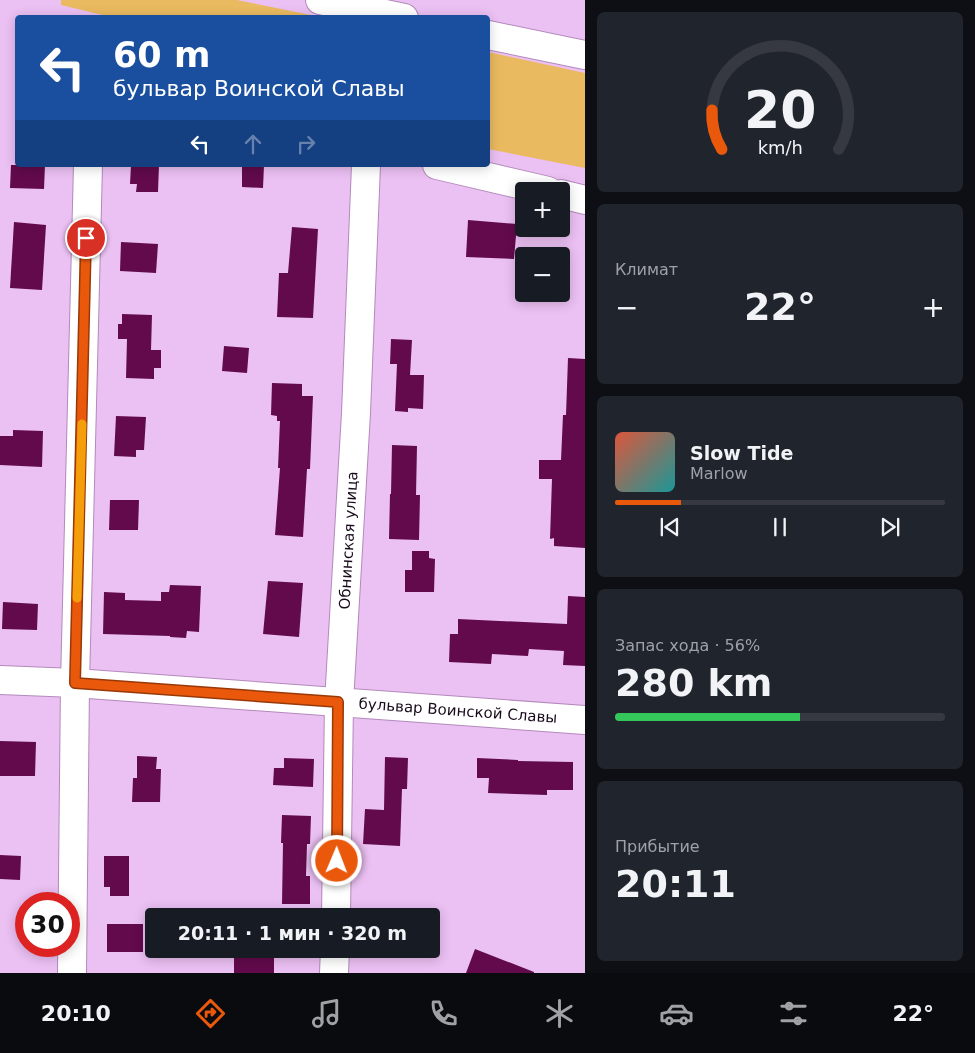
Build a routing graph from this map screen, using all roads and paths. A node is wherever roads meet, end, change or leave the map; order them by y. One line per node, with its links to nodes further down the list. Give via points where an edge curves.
1 (320, 0): 2 (street)
2 (390, 15)
3 (490, 35): 4 (street)
4 (585, 55)
5 (88, 167): 12 (street)
6 (366, 167): 13 (street, Обнинская улица, via 356,413)
7 (446, 167): 8 (street)
8 (515, 183)
9 (570, 196): 10 (street)
10 (585, 200)
11 (0, 680): 12 (street, бульвар Воинской Славы)
12 (75, 683): 13 (street, бульвар Воинской Славы); 17 (street)
13 (338, 702): 14 (street, бульвар Воинской Славы); 15 (street, Обнинская улица)
14 (585, 720)
15 (336, 908)
16 (335, 958): 18 (street)
17 (72, 973)
18 (334, 973)

